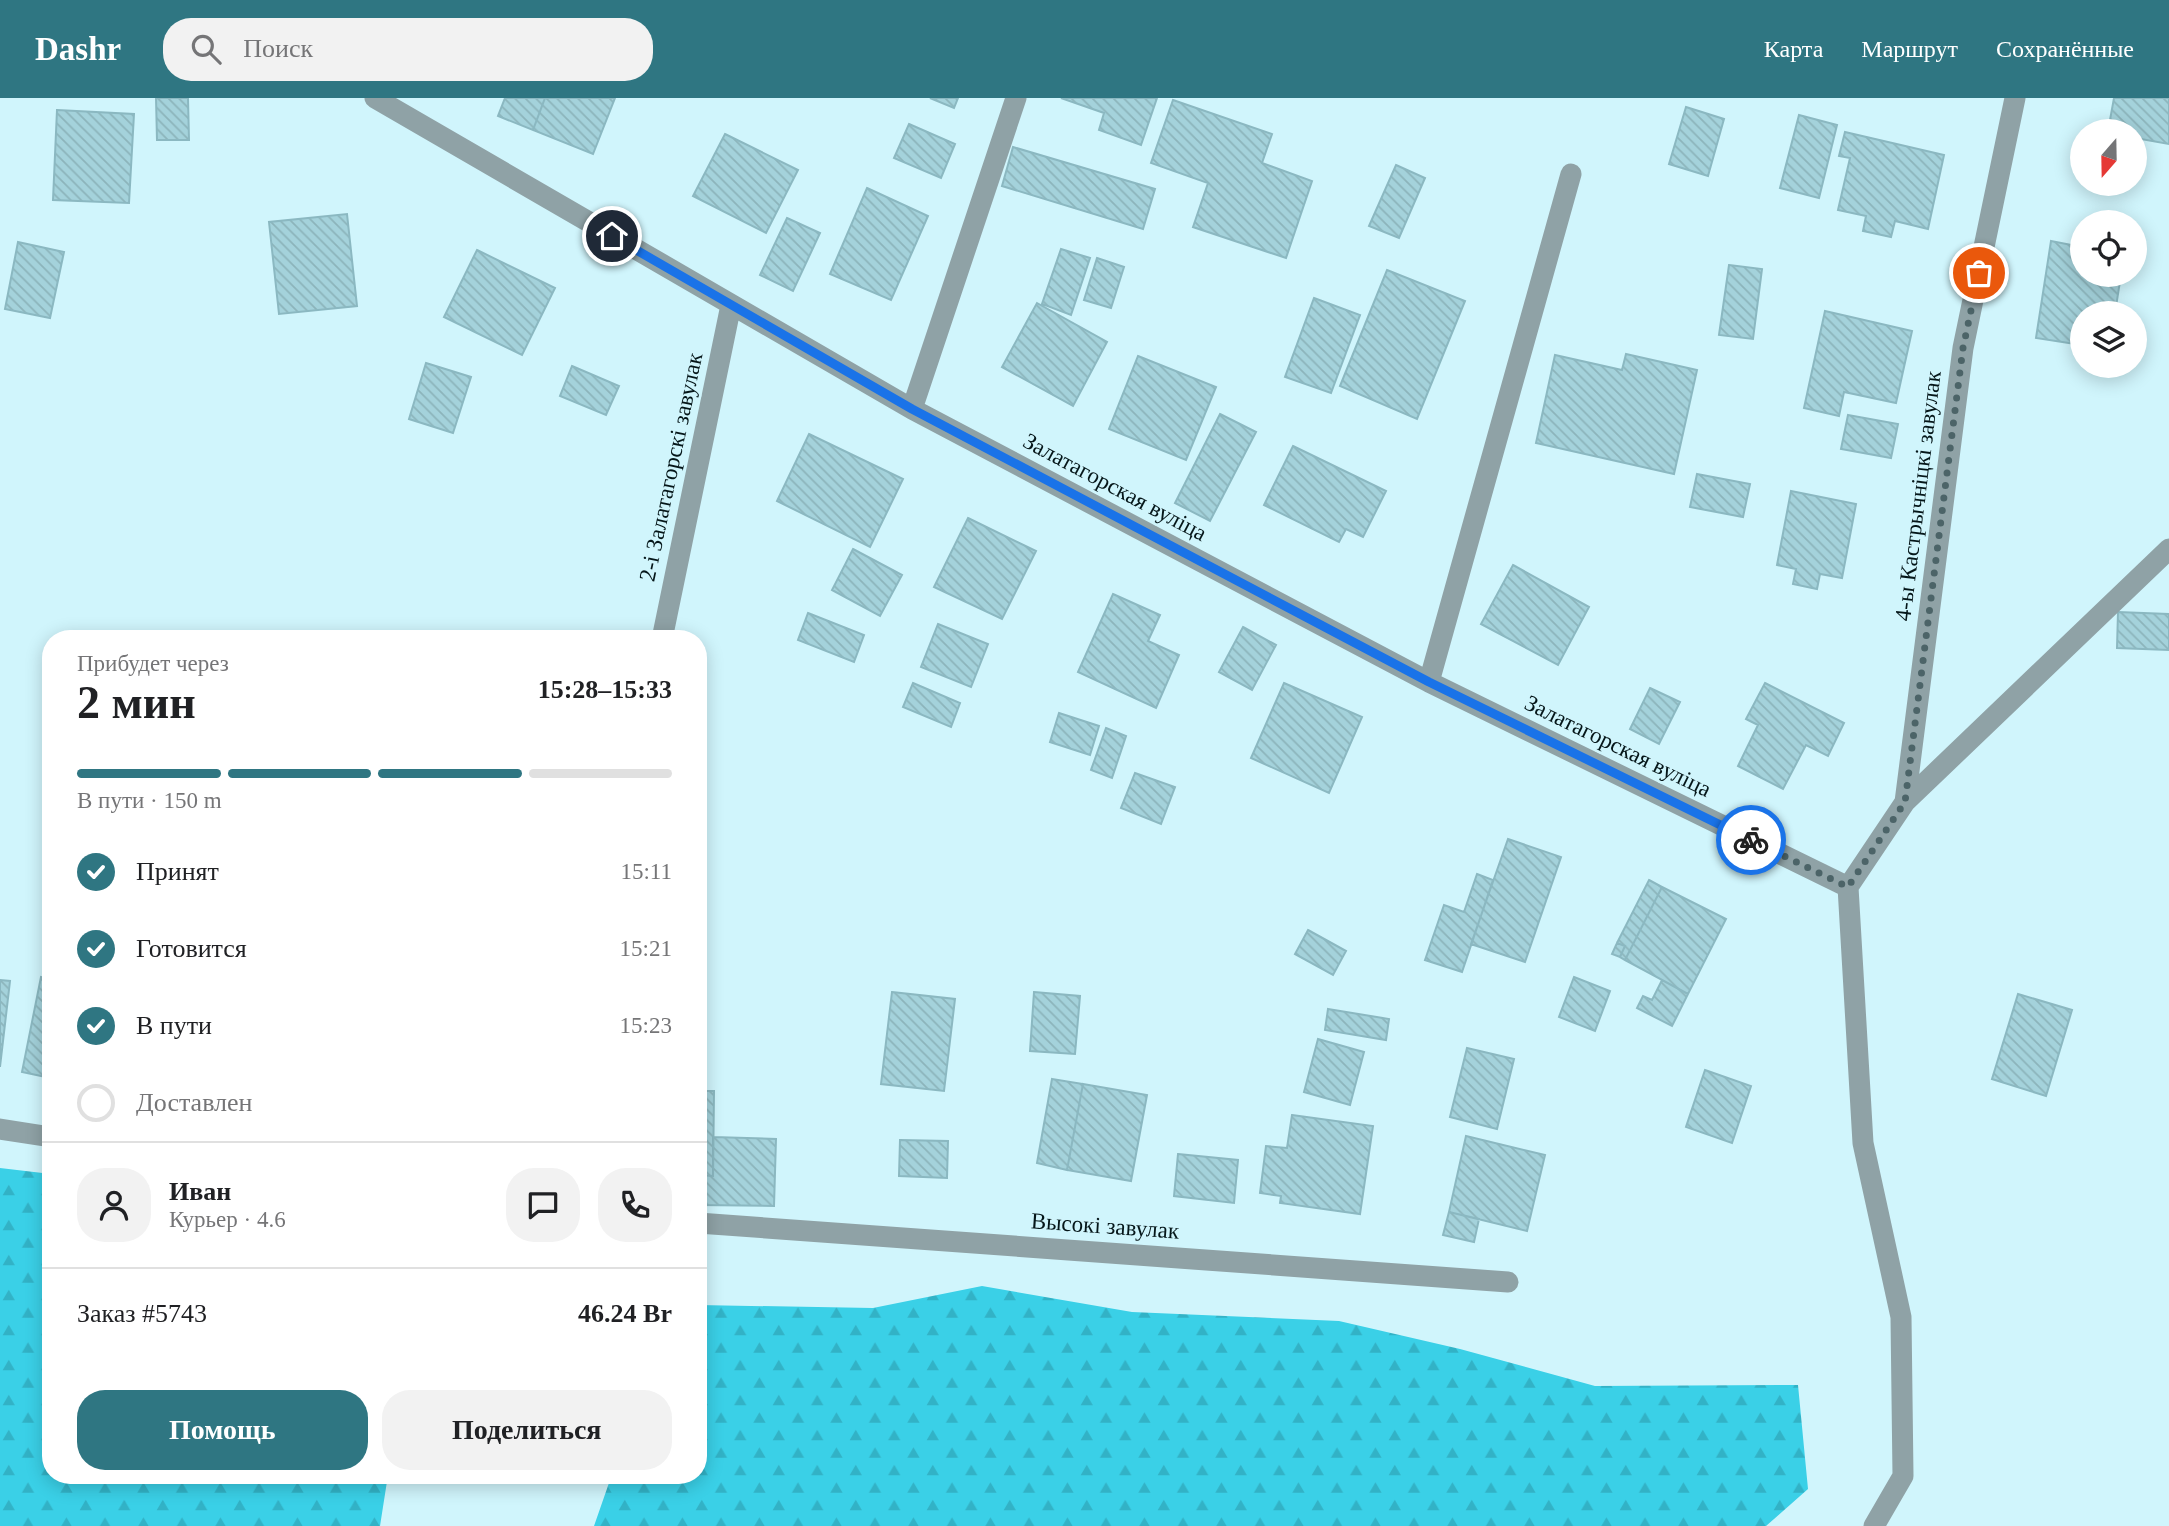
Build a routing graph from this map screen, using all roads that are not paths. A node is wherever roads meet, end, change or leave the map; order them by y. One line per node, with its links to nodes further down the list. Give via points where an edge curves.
1 (375, 98): 5 (street, Залатагорская вуліца)
2 (1016, 98): 6 (street)
3 (2015, 98): 10 (street, 4-ы Кастрычніцкі завулак, via 1963,348)
4 (1571, 174): 9 (street)
5 (731, 305): 6 (street, Залатагорская вуліца); 8 (street, 2-і Залатагорскі завулак)
6 (912, 409): 9 (street, Залатагорская вуліца)
7 (2169, 549): 10 (street)
8 (664, 630)
9 (1429, 682): 11 (street, Залатагорская вуліца)
10 (1905, 802): 11 (street, 4-ы Кастрычніцкі завулак)
11 (1848, 887): 16 (street, via 1863,1143 1901,1317 1903,1476)
12 (0, 1129): 13 (street)
13 (42, 1136)
14 (707, 1224): 15 (street, Высокі завулак)
15 (1508, 1282)
16 (1874, 1526)

